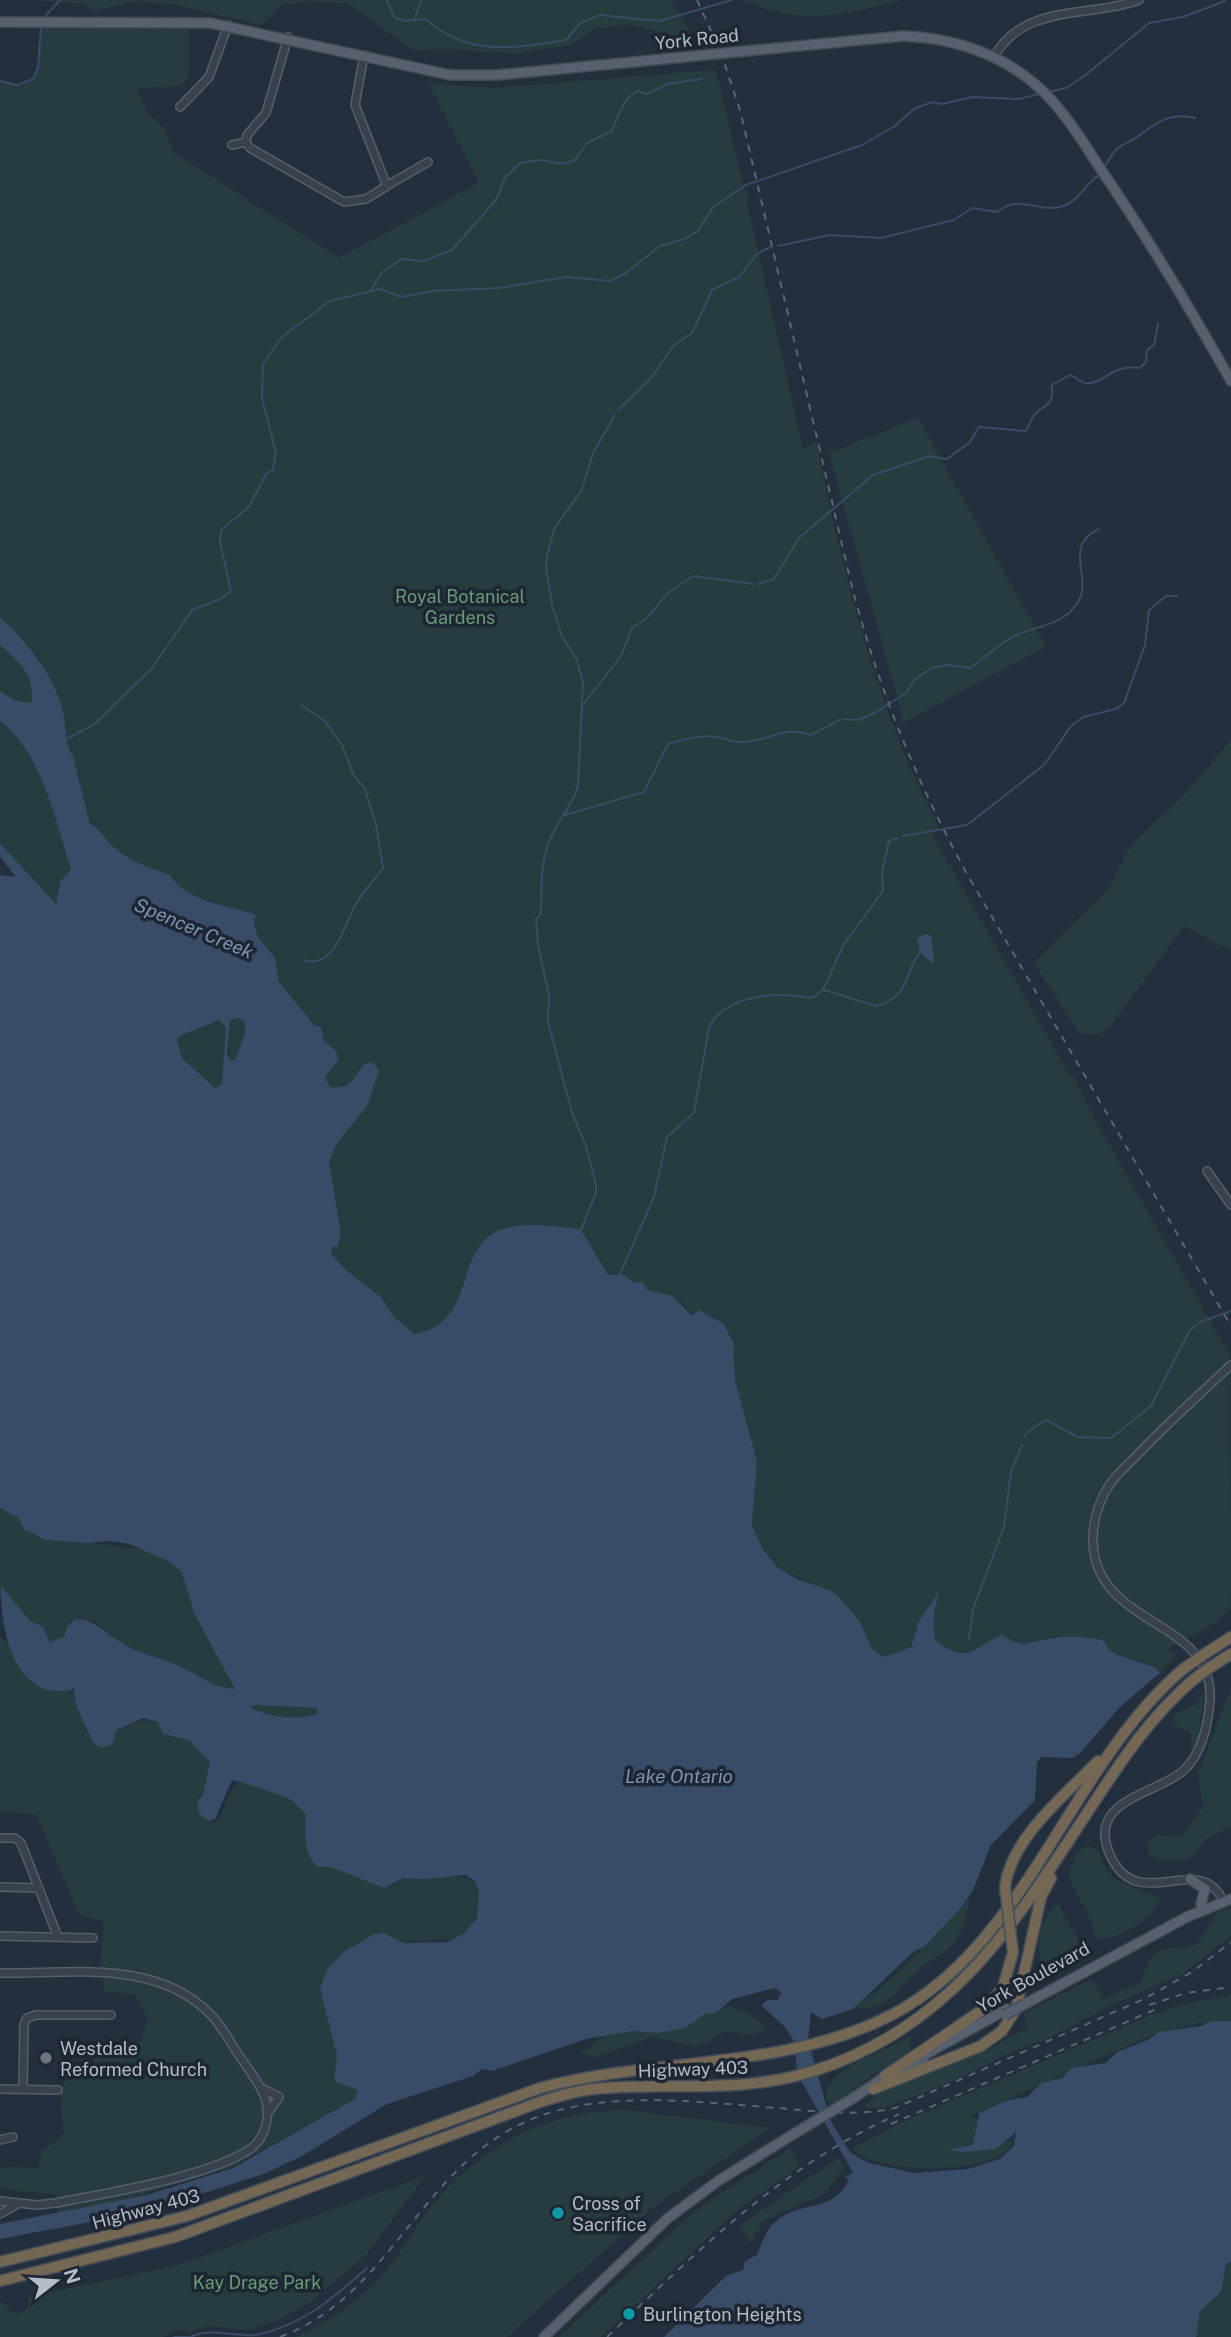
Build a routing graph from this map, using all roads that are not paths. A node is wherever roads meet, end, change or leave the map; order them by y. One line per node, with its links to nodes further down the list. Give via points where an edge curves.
1 (1139, 0): 6 (street, via 1028,23 1012,34)
2 (0, 22): 3 (main road, York Road)
3 (228, 25): 4 (main road, York Road); 7 (street, via 209,77)
4 (288, 37): 5 (main road, York Road); 8 (street, via 267,113)
5 (364, 55): 6 (main road, York Road, via 450,75 497,75 903,36 939,38); 11 (street, via 355,105 387,186)
6 (994, 57): 12 (main road, York Road, via 1038,86 1061,112 1162,262)
7 (180, 107)
8 (246, 142): 9 (street); 11 (street, via 344,202 360,201)
9 (232, 145)
10 (428, 162): 11 (street)
11 (375, 192)
12 (1231, 381)
13 (1207, 1171): 14 (street)
14 (1231, 1205)
15 (1231, 1365): 21 (street, via 1112,1481 1098,1506 1094,1530 1095,1556 1112,1592 1195,1654 1208,1681 1210,1700 1196,1755 1183,1771 1120,1804 1108,1824 1108,1850 1124,1875 1137,1882 1152,1885)
16 (1231, 1637): 18 (highway, Highway 403, bridge, via 1160,1689)
17 (1231, 1654): 19 (highway, Highway 403, bridge, via 1193,1680 1151,1720)
18 (1117, 1741): 33 (highway, bridge, via 1021,1843 1010,1862 1005,1888 1013,1952 1003,1987 988,2006); 46 (highway, Highway 403, via 1009,1905 963,1963 903,2010 877,2023 777,2052 579,2077 187,2217)
19 (1096, 1799): 36 (highway, via 1041,1897 1019,2000 1007,2025 981,2046); 47 (highway, Highway 403, via 1021,1912 973,1972 909,2026 870,2049 783,2079 737,2085 591,2089 543,2101 175,2237)
20 (0, 1838): 23 (street, via 20,1841)
21 (1190, 1879): 24 (street, via 1208,1881); 25 (main road, via 1205,1889)
22 (0, 1887): 23 (street)
23 (38, 1888): 27 (street)
24 (1227, 1898): 25 (main road, York Boulevard); 30 (main road, York Boulevard)
25 (1201, 1904): 30 (main road, York Boulevard)
26 (0, 1936): 27 (street)
27 (58, 1937): 28 (street)
28 (93, 1938)
29 (0, 1973): 34 (street, via 122,1975 164,1983 210,2014)
30 (1026, 2001): 31 (main road, York Boulevard, bridge)
31 (1006, 2012): 33 (main road, York Boulevard); 36 (main road, York Boulevard)
32 (111, 2015): 37 (street, via 27,2018)
33 (885, 2076): 39 (main road, York Boulevard)
34 (260, 2086): 40 (street); 40 (street, via 279,2097)
35 (0, 2089): 37 (street)
36 (873, 2089): 39 (main road, York Boulevard)
37 (23, 2090): 38 (street)
38 (58, 2090)
39 (855, 2097): 48 (main road, York Boulevard, bridge, via 718,2181 668,2218)
40 (268, 2114): 44 (street, via 260,2139 233,2157 104,2193 55,2203)
41 (13, 2137): 42 (street)
42 (0, 2140)
43 (0, 2201): 44 (street)
44 (18, 2204): 45 (street)
45 (0, 2214)
46 (1, 2262)
47 (3, 2280)
48 (544, 2337)

